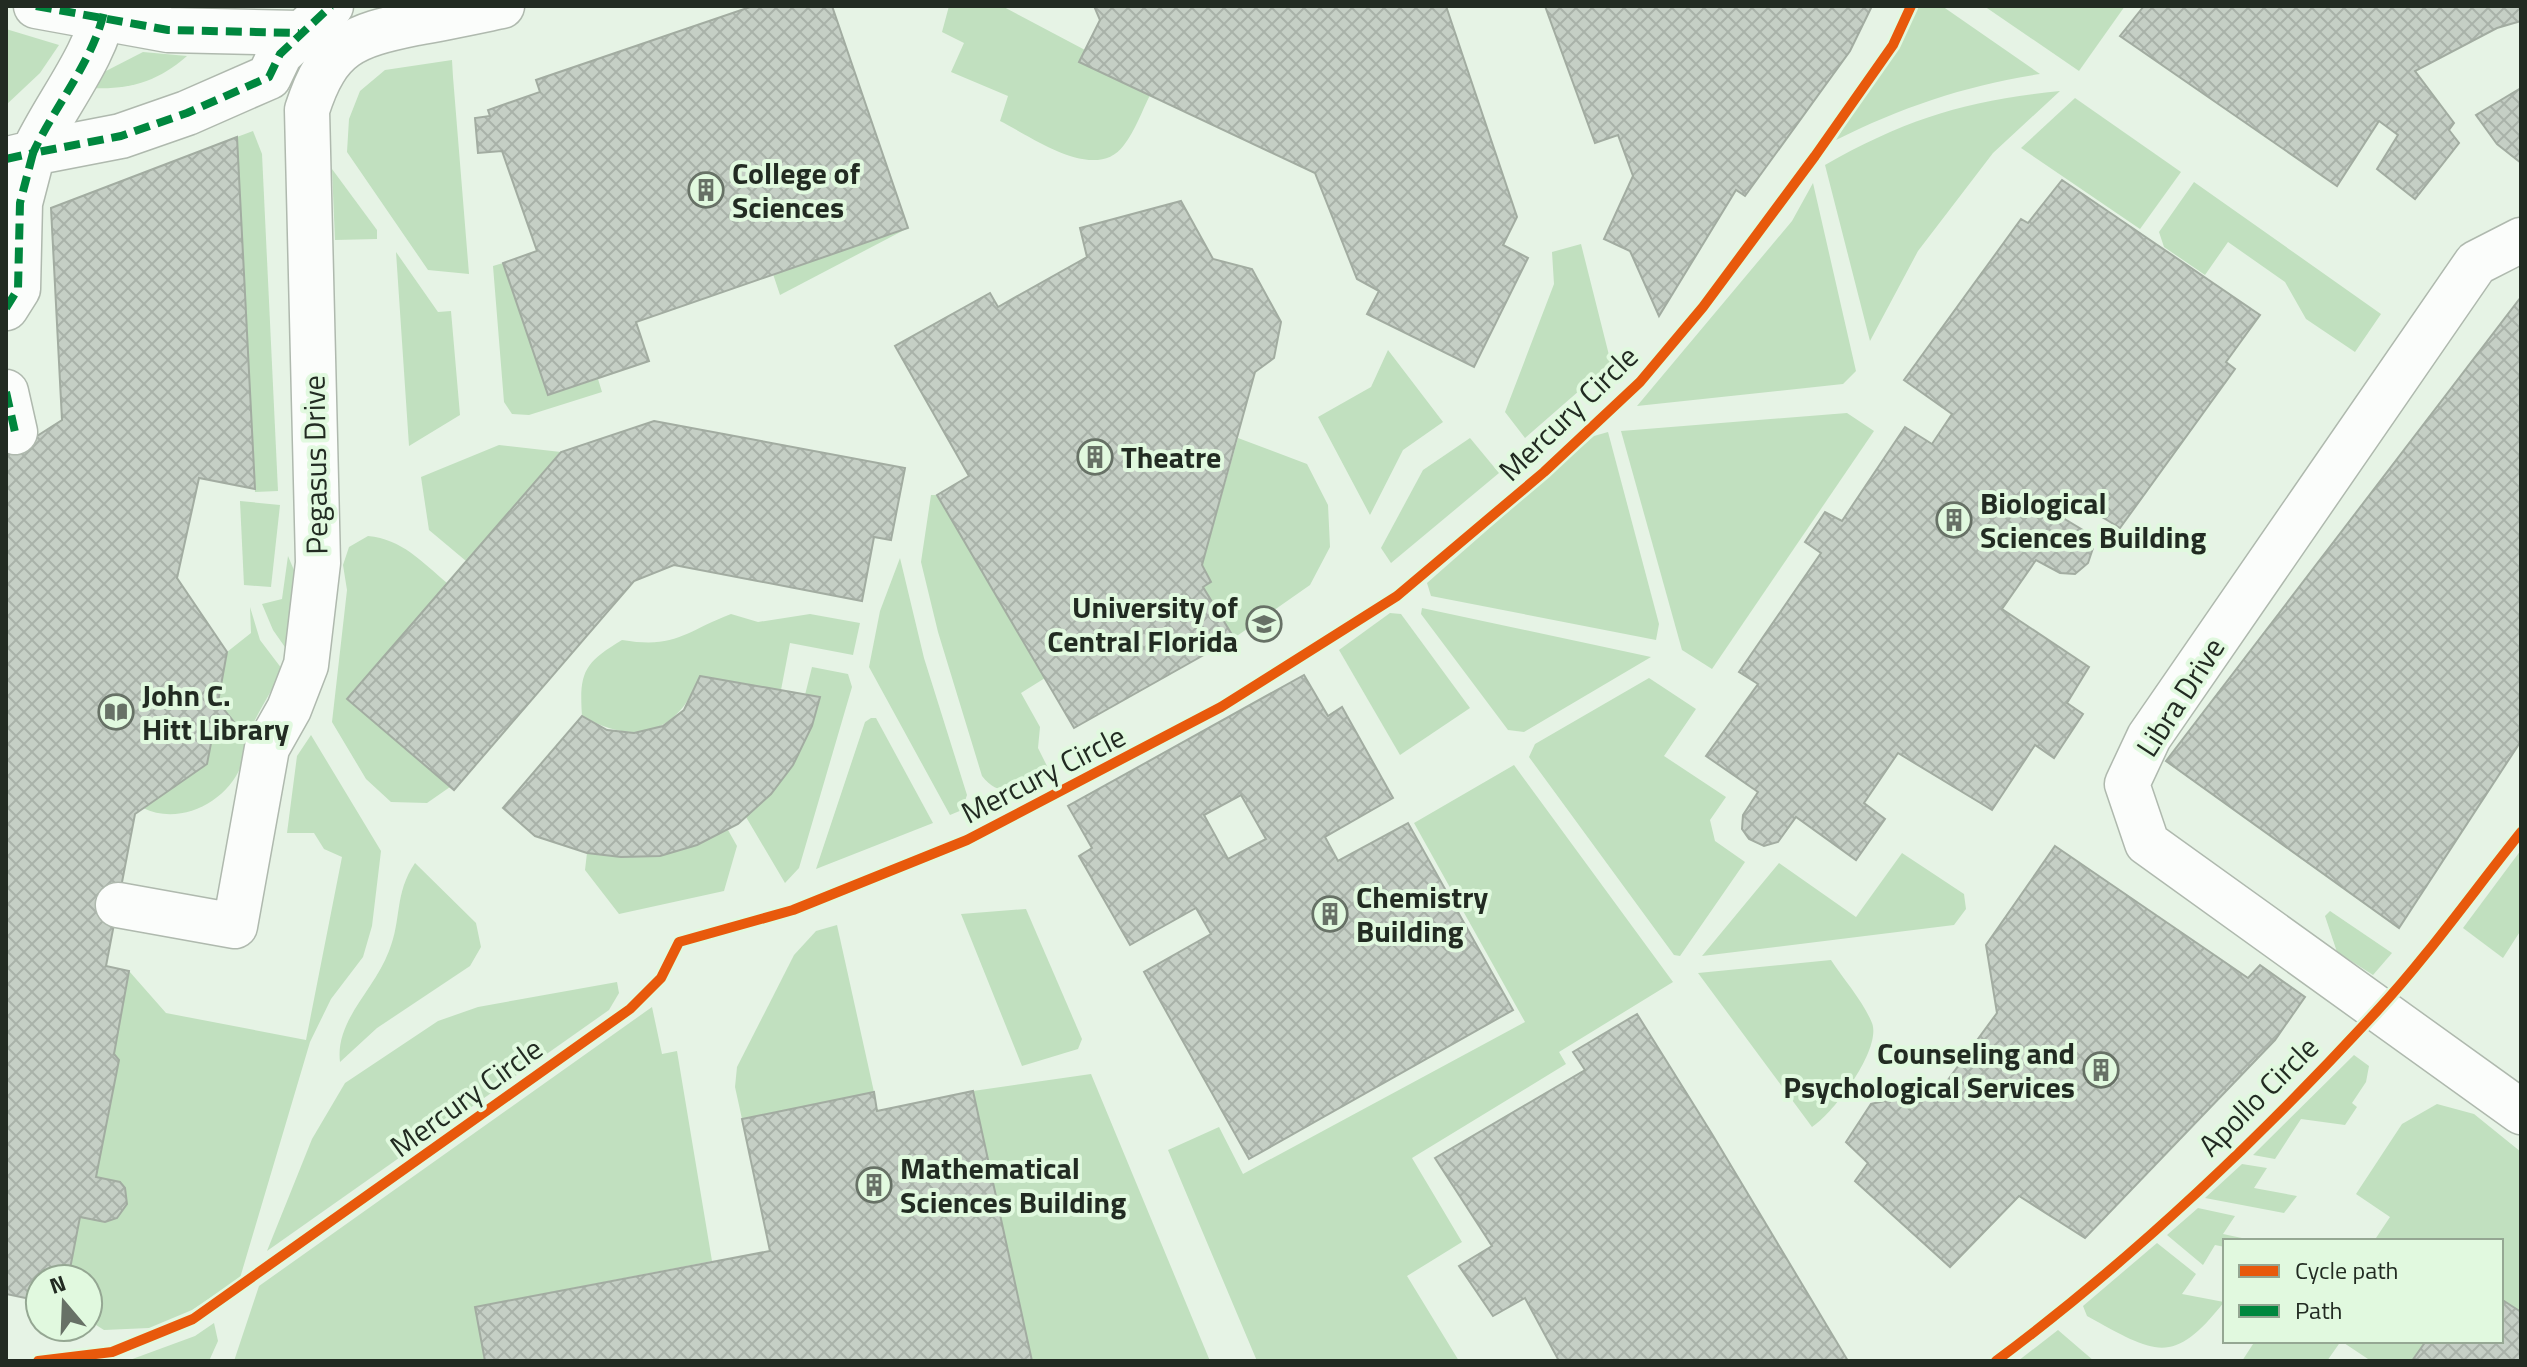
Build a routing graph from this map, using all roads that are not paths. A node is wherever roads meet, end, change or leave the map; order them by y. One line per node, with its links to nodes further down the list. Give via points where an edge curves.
1 (36, 6): 3 (street)
2 (502, 6): 8 (street, Pegasus Drive, via 366,34 335,56 313,90 307,110 318,563 306,665 267,748 235,926)
3 (104, 13): 4 (street, via 233,34); 5 (street, via 97,41)
4 (315, 20): 5 (street, via 280,54 269,77 121,136)
5 (20, 156): 7 (street, via 18,289)
6 (2521, 240): 9 (street, Libra Drive, via 2476,263 2149,737 2127,784 2147,843)
7 (6, 308)
8 (118, 905)
9 (2510, 1104)

